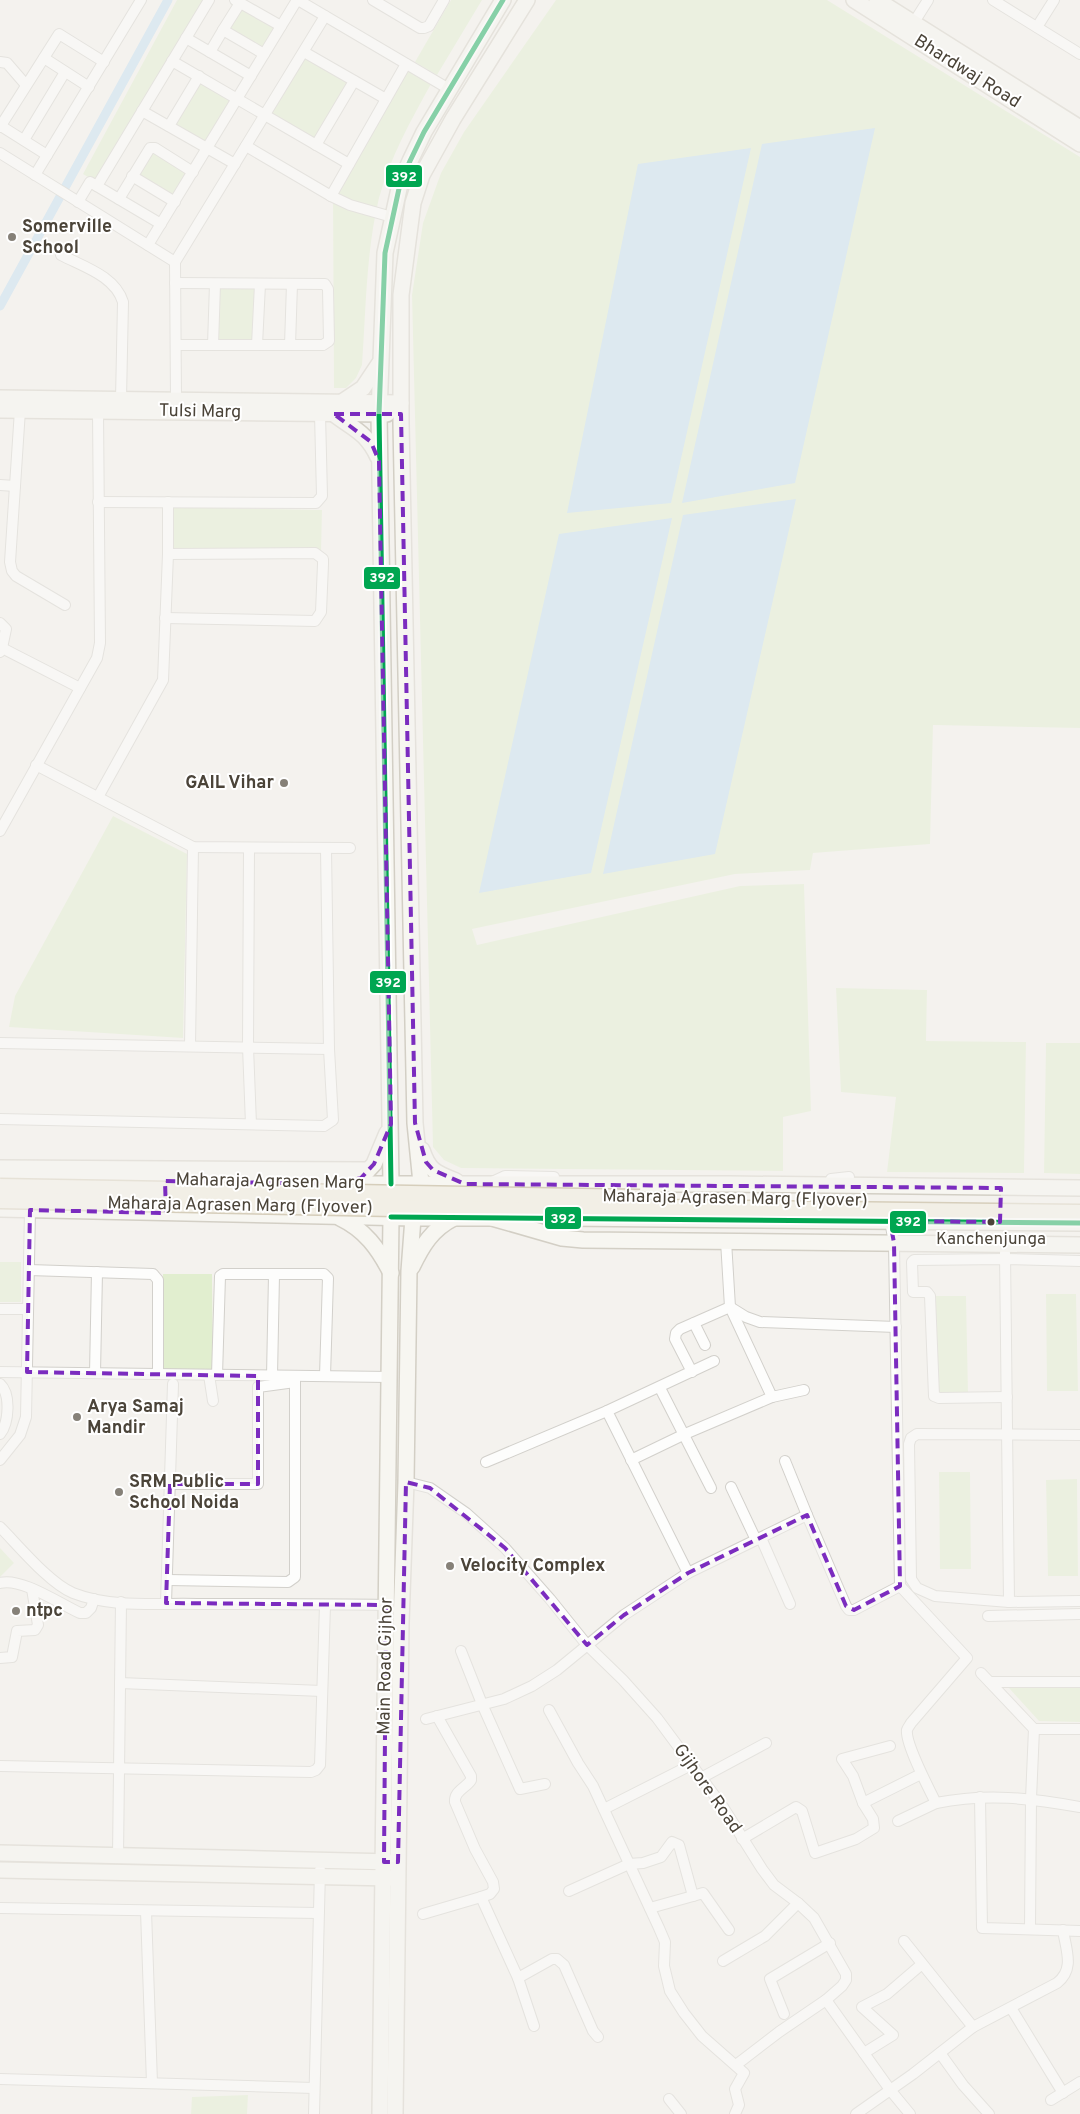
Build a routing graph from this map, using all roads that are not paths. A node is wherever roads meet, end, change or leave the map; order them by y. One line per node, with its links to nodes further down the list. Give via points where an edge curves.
1 (141, 0): 27 (street)
2 (209, 0): 19 (street)
3 (298, 0): 14 (street); 15 (street)
4 (444, 0): 13 (street, via 429,26 424,28)
5 (503, 0): 35 (street)
6 (527, 0): 78 (street, via 453,119 422,175 413,203 401,295)
7 (854, 0): 17 (street, Bhardwaj Road)
8 (877, 0): 17 (street, Bhardwaj Road)
9 (928, 0): 17 (street)
10 (993, 0): 16 (street)
11 (1054, 0): 16 (street)
12 (238, 1): 15 (street); 18 (street)
13 (380, 2)
14 (325, 16): 21 (street); 28 (street)
15 (281, 26): 22 (street)
16 (1037, 27): 23 (street)
17 (910, 28): 42 (street, Bhardwaj Road); 44 (street, Bhardwaj Road)
18 (223, 30): 20 (street); 22 (street)
19 (186, 38): 20 (street); 25 (street)
20 (210, 52): 31 (street)
21 (304, 52): 32 (street); 39 (street)
22 (264, 54): 31 (street)
23 (1080, 54)
24 (44, 58): 27 (street, via 59,34); 29 (street); 33 (street)
25 (172, 60): 30 (street); 38 (street)
26 (0, 62): 33 (street, via 7,63)
27 (104, 62): 34 (street)
28 (406, 64): 35 (street); 37 (street)
29 (65, 72): 34 (street); 43 (street)
30 (199, 76): 36 (street); 41 (street)
31 (251, 76): 36 (street)
32 (354, 80): 37 (street); 45 (street)
33 (26, 85): 40 (street)
34 (89, 87): 49 (street)
35 (449, 90): 60 (street, via 410,161)
36 (238, 98): 39 (street); 47 (street)
37 (386, 99): 51 (street)
38 (142, 111): 41 (street); 55 (street)
39 (265, 114): 45 (street); 46 (street)
40 (0, 126): 43 (street)
41 (169, 126): 47 (street)
42 (1080, 128)
43 (24, 140): 49 (street)
44 (1080, 144)
45 (316, 145): 51 (street)
46 (246, 146): 50 (street); 56 (street)
47 (207, 148): 50 (street); 52 (street)
48 (0, 153): 53 (street)
49 (48, 155): 53 (street)
50 (235, 164): 64 (street)
51 (349, 164): 56 (street)
52 (193, 172): 54 (street, via 150,148); 59 (street)
53 (35, 175): 57 (street)
54 (132, 176): 58 (street); 59 (street)
55 (97, 186): 57 (street, via 90,182); 58 (street)
56 (331, 196): 60 (street)
57 (74, 199): 62 (street)
58 (119, 199): 61 (street)
59 (174, 202): 61 (street)
60 (392, 217): 73 (street, via 385,253)
61 (161, 224): 62 (street)
62 (148, 245): 64 (street)
63 (62, 255): 75 (street, via 106,278 119,292 123,302)
64 (175, 262): 65 (street)
65 (175, 283): 66 (street); 69 (street)
66 (215, 284): 67 (street); 70 (street)
67 (260, 284): 68 (street); 71 (street)
68 (292, 284): 72 (street); 72 (street, via 325,284 328,288 329,341 323,345)
69 (176, 345): 70 (street); 76 (street)
70 (213, 345): 71 (street)
71 (256, 345): 72 (street)
72 (290, 345)
73 (380, 362): 77 (street); 81 (street, via 363,388)
74 (0, 398): 75 (street, Tulsi Marg)
75 (121, 399): 76 (street, Tulsi Marg)
76 (176, 400): 81 (street, Tulsi Marg)
77 (379, 409): 78 (street, Tulsi Marg); 81 (street, Tulsi Marg); 83 (street)
78 (401, 409): 108 (street)
79 (0, 410): 80 (street, Tulsi Marg)
80 (20, 410): 82 (street, Tulsi Marg); 85 (street)
81 (331, 410): 82 (street, Tulsi Marg); 83 (street, via 371,442); 87 (street, via 322,496 316,503)
82 (98, 411): 86 (street)
83 (379, 461): 107 (street)
84 (0, 485): 85 (street)
85 (15, 486): 89 (street, via 12,571 24,582)
86 (98, 502): 87 (street); 93 (street, via 100,643 97,658)
87 (168, 502): 88 (street)
88 (168, 554): 90 (street); 90 (street, via 315,553 324,564 320,612 315,621)
89 (65, 605)
90 (165, 618): 95 (street, via 162,680)
91 (0, 623): 92 (street, via 6,629)
92 (1, 650): 93 (street)
93 (80, 688): 94 (street)
94 (36, 765): 95 (street); 96 (street)
95 (98, 797): 97 (street)
96 (0, 831)
97 (193, 847): 98 (street); 102 (street)
98 (249, 848): 100 (street); 103 (street)
99 (350, 848): 100 (street)
100 (326, 849): 104 (street)
101 (0, 1043): 102 (street)
102 (190, 1046): 103 (street)
103 (248, 1047): 104 (street); 106 (street)
104 (329, 1049): 106 (street, via 333,1120 329,1124)
105 (0, 1119): 106 (street)
106 (251, 1124)
107 (391, 1124): 110 (street, via 374,1164); 117 (street)
108 (416, 1131): 118 (street); 119 (street, via 426,1162 433,1170)
109 (0, 1168): 110 (street)
110 (368, 1170): 116 (street, via 361,1178)
111 (848, 1177): 120 (street, via 823,1180 505,1176)
112 (0, 1178): 114 (street, Maharaja Agrasen Marg)
113 (872, 1180): 115 (street)
114 (165, 1181): 116 (street, Maharaja Agrasen Marg); 128 (street)
115 (1080, 1182)
116 (339, 1184): 117 (street, Maharaja Agrasen Marg)
117 (390, 1184): 118 (street, Maharaja Agrasen Marg)
118 (421, 1184): 119 (street, Maharaja Agrasen Marg)
119 (465, 1184): 120 (street, Maharaja Agrasen Marg)
120 (487, 1184): 121 (street, Maharaja Agrasen Marg)
121 (730, 1184): 123 (street, Maharaja Agrasen Marg); 137 (street)
122 (0, 1187): 126 (main road, Maharaja Agrasen Marg (Flyover), bridge)
123 (1001, 1188): 124 (street, Maharaja Agrasen Marg); 139 (street)
124 (1080, 1188)
125 (0, 1200): 129 (main road, Maharaja Agrasen Marg (Flyover), bridge, via 543,1211 667,1208)
126 (1080, 1202)
127 (0, 1209): 130 (street, Maharaja Agrasen Marg)
128 (166, 1212): 130 (street, Maharaja Agrasen Marg); 131 (street, Maharaja Agrasen Marg)
129 (1080, 1213)
130 (30, 1215): 136 (street); 141 (street); 147 (street)
131 (337, 1216): 132 (street, Maharaja Agrasen Marg); 141 (street)
132 (391, 1217): 133 (street, Maharaja Agrasen Marg); 150 (street, Main Road Gijhor)
133 (412, 1218): 134 (street, Maharaja Agrasen Marg); 149 (street, Main Road Gijhor)
134 (454, 1218): 135 (street, Maharaja Agrasen Marg); 149 (street, via 434,1231)
135 (492, 1218): 137 (street, Maharaja Agrasen Marg); 142 (street, via 562,1238 583,1240)
136 (0, 1219)
137 (728, 1219): 138 (street, Maharaja Agrasen Marg)
138 (890, 1221): 139 (street, Maharaja Agrasen Marg); 143 (street)
139 (1000, 1222): 140 (street, Maharaja Agrasen Marg)
140 (1080, 1223)
141 (354, 1224): 150 (street, via 378,1248)
142 (726, 1240): 143 (street); 152 (street)
143 (894, 1243): 145 (street); 156 (street)
144 (1080, 1245): 145 (street)
145 (1005, 1251): 146 (street); 174 (street); 174 (street, via 912,1262 913,1292 927,1292 930,1296 934,1396)
146 (1080, 1261)
147 (29, 1270): 148 (street); 154 (street)
148 (97, 1272): 162 (street); 163 (street, via 156,1276)
149 (409, 1272): 185 (street, Main Road Gijhor)
150 (391, 1274): 167 (street, Main Road Gijhor)
151 (274, 1275): 164 (street, via 220,1276); 165 (street); 166 (street, via 324,1274 328,1278)
152 (730, 1307): 155 (street); 156 (street, via 760,1322); 173 (street)
153 (0, 1309): 154 (street)
154 (28, 1309): 160 (street)
155 (694, 1323): 157 (street); 161 (street, via 680,1329 675,1339)
156 (896, 1327): 195 (street)
157 (705, 1345)
158 (714, 1361): 161 (street)
159 (0, 1372): 160 (street)
160 (27, 1372): 162 (street); 181 (street, via 26,1416 20,1435)
161 (692, 1372): 171 (street)
162 (95, 1373): 163 (street)
163 (158, 1374): 164 (street)
164 (213, 1375): 165 (street); 175 (street)
165 (272, 1376): 168 (street)
166 (325, 1376): 167 (street); 168 (street)
167 (390, 1377): 204 (street, Main Road Gijhor)
168 (295, 1379): 186 (street, via 258,1387 258,1484); 193 (street, via 294,1577 288,1582)
169 (0, 1384): 177 (street, via 6,1393 6,1423)
170 (173, 1384): 186 (street)
171 (660, 1388): 176 (street); 178 (street)
172 (804, 1390): 173 (street)
173 (772, 1396): 178 (street)
174 (1008, 1398): 179 (street)
175 (213, 1401)
176 (607, 1411): 182 (street); 183 (street)
177 (0, 1434)
178 (684, 1434): 182 (street); 188 (street)
179 (1008, 1435): 180 (street); 200 (street); 200 (street, via 917,1434 909,1444 912,1579 917,1588 935,1596)
180 (1080, 1435)
181 (0, 1460)
182 (631, 1460): 192 (street)
183 (486, 1462)
184 (786, 1462): 189 (street)
185 (406, 1482): 207 (street, Gijhore Road, via 430,1488 466,1513 505,1548); 240 (street, Main Road Gijhor)
186 (170, 1484): 193 (street)
187 (731, 1487): 191 (street)
188 (711, 1488)
189 (807, 1514): 191 (street); 195 (street, via 850,1610)
190 (0, 1526): 197 (street, via 49,1576 71,1592)
191 (758, 1539): 192 (street); 202 (street)
192 (688, 1573): 207 (street, via 624,1615)
193 (168, 1580): 201 (street)
194 (0, 1583): 196 (street)
195 (900, 1586): 224 (street, via 968,1658 907,1730)
196 (32, 1589): 197 (street, via 80,1613 91,1608); 209 (street, via 38,1625 35,1630 17,1631 12,1657)
197 (94, 1599): 199 (street)
198 (1080, 1601): 200 (street)
199 (121, 1602): 201 (street); 213 (street)
200 (1009, 1602)
201 (166, 1603): 203 (street)
202 (790, 1604)
203 (325, 1605): 204 (street); 214 (street)
204 (386, 1605): 240 (street, Main Road Gijhor)
205 (1080, 1614): 206 (street)
206 (988, 1616)
207 (587, 1645): 215 (street, via 532,1686 504,1699); 221 (street, Gijhore Road, via 657,1718)
208 (461, 1651): 215 (street)
209 (0, 1658)
210 (981, 1673): 211 (street)
211 (990, 1682): 212 (street); 217 (street)
212 (1080, 1682)
213 (120, 1683): 214 (street); 223 (street)
214 (322, 1691): 223 (street, via 320,1765 311,1772)
215 (482, 1704): 226 (street, via 520,1789); 243 (street, via 432,1717 471,1776 455,1798 475,1849 493,1882 494,1889)
216 (549, 1710): 232 (street)
217 (1034, 1729): 218 (street); 228 (street)
218 (1080, 1730)
219 (766, 1743): 225 (street)
220 (890, 1746): 229 (street, via 842,1759)
221 (691, 1765): 225 (street, Gijhore Road); 232 (street)
222 (0, 1766): 223 (street)
223 (119, 1769): 236 (street)
224 (922, 1774): 229 (street); 230 (street)
225 (701, 1778): 234 (street, Gijhore Road)
226 (545, 1784)
227 (980, 1796): 228 (street); 230 (street); 250 (street, via 982,1928)
228 (1031, 1798): 231 (street); 250 (street)
229 (863, 1802): 234 (street, via 873,1819 874,1828 856,1839 815,1854 802,1811 796,1807)
230 (936, 1803): 233 (street)
231 (1080, 1807)
232 (604, 1810): 237 (street)
233 (898, 1821)
234 (742, 1839): 244 (street, Gijhore Road, via 774,1885)
235 (0, 1853): 236 (street)
236 (118, 1856): 238 (street)
237 (629, 1864): 241 (street); 242 (street, via 661,1857 672,1842 679,1846); 246 (street)
238 (320, 1869): 239 (street); 240 (street); 248 (street)
239 (0, 1870)
240 (391, 1870): 277 (street, Main Road Gijhor); 278 (street, Main Road Gijhor)
241 (569, 1891)
242 (692, 1896): 246 (street); 251 (street, via 703,1893)
243 (481, 1897): 249 (street); 258 (street)
244 (798, 1903): 255 (street, Gijhore Road, via 814,1918); 256 (street, via 765,1936)
245 (0, 1908): 247 (street)
246 (650, 1908): 267 (street, via 665,1942 664,1966 670,1991 702,2036)
247 (146, 1911): 248 (street); 270 (street)
248 (318, 1913): 271 (street)
249 (423, 1914)
250 (1030, 1929): 252 (street)
251 (729, 1930)
252 (1063, 1930): 253 (street); 260 (street, via 1069,1969 1065,1977)
253 (1080, 1931)
254 (904, 1941): 257 (street)
255 (830, 1943): 259 (street, Gijhore Road, via 846,1980); 261 (street, via 770,1979)
256 (723, 1961)
257 (922, 1964): 263 (street); 265 (street, via 887,1994 862,2007 893,2035)
258 (518, 1978): 262 (street); 264 (street, via 557,1959 564,1965)
259 (826, 2000): 265 (street); 267 (street, Gijhore Road)
260 (1011, 2008): 263 (street); 273 (street)
261 (784, 2014)
262 (534, 2026)
263 (973, 2027): 266 (street)
264 (598, 2037)
265 (864, 2053): 272 (street)
266 (940, 2053): 272 (street); 283 (street)
267 (736, 2065): 280 (street, via 744,2073 735,2089 739,2105)
268 (0, 2079): 270 (street)
269 (1080, 2082): 273 (street)
270 (152, 2083): 271 (street)
271 (314, 2088): 276 (street)
272 (890, 2091): 281 (street); 282 (street)
273 (1063, 2093): 275 (street)
274 (669, 2099): 279 (street)
275 (1051, 2100)
276 (314, 2114)
277 (380, 2114)
278 (395, 2114)
279 (681, 2114)
280 (735, 2114)
281 (856, 2114)
282 (910, 2114)
283 (989, 2114)

